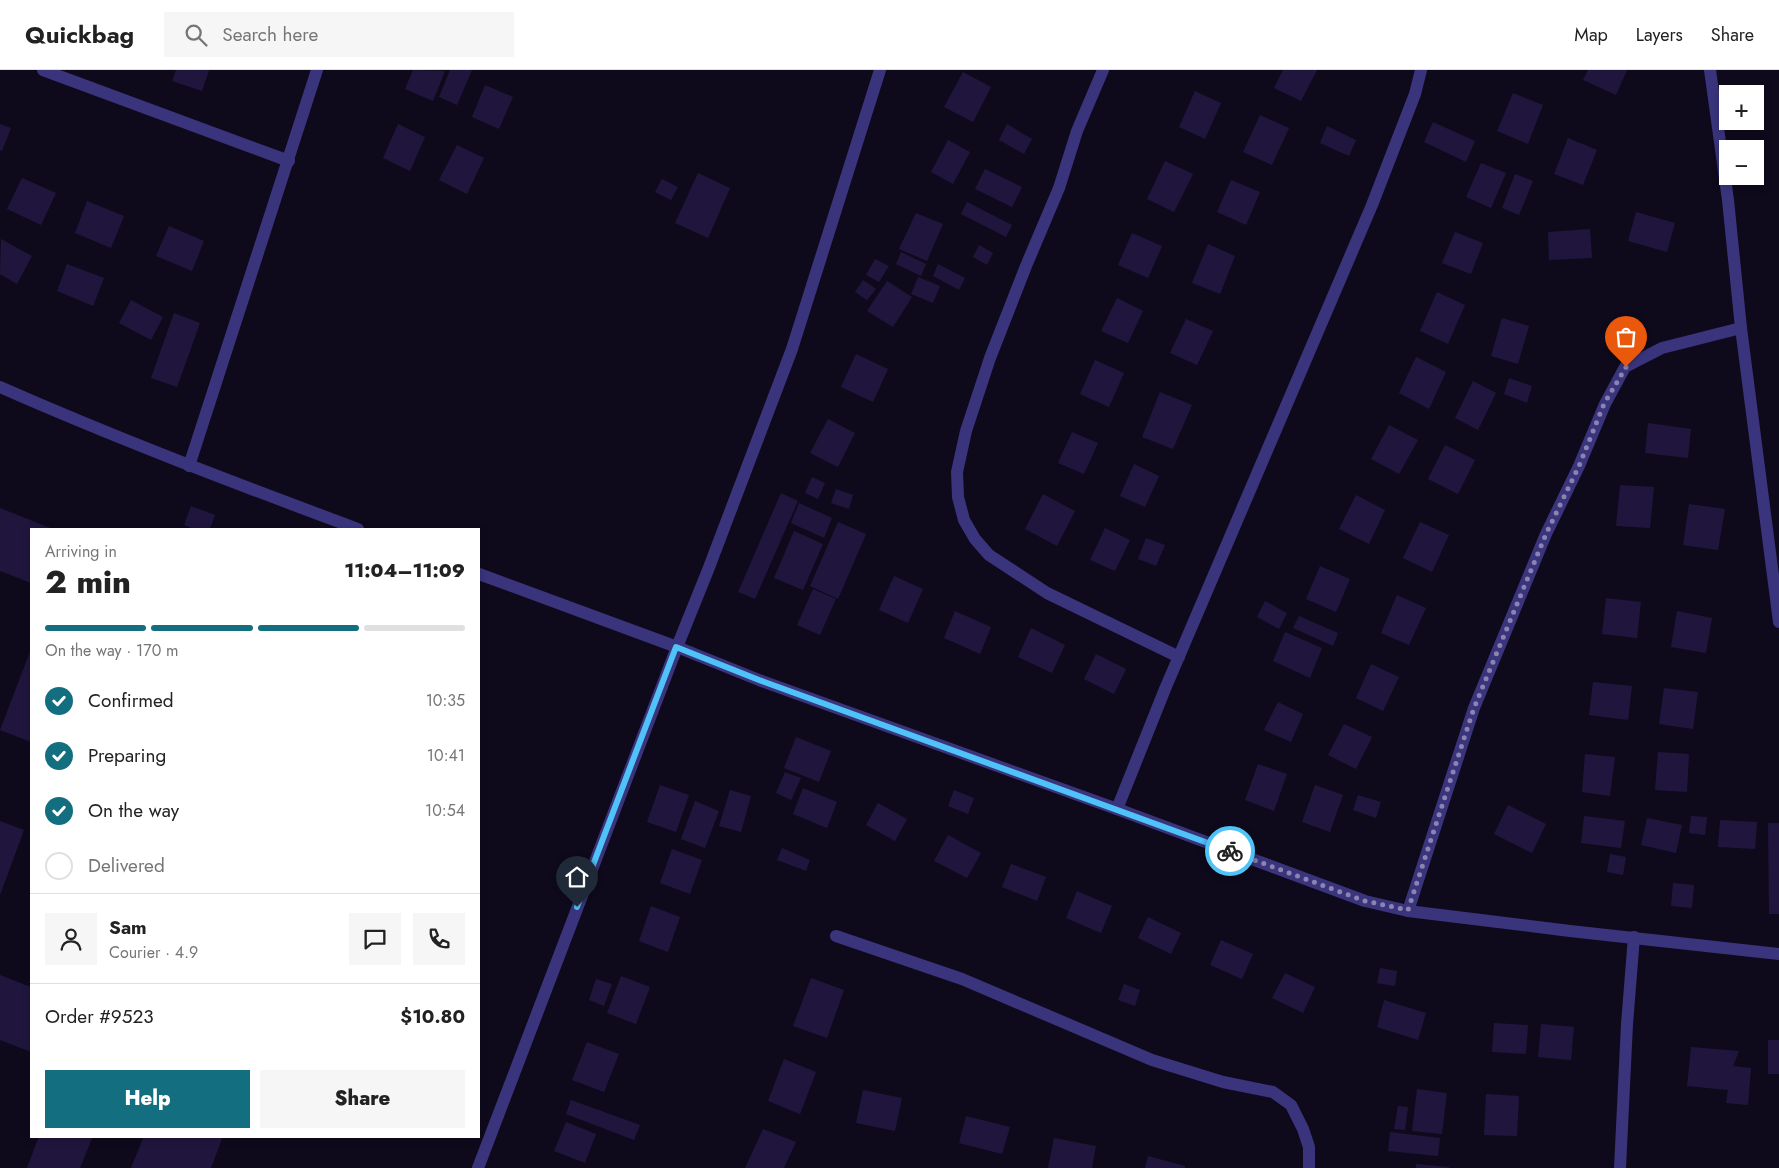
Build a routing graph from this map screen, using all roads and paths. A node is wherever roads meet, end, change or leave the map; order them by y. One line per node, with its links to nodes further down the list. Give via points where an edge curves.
1 (43, 70): 7 (street)
2 (318, 70): 7 (street)
3 (880, 70): 14 (street, via 792,349)
4 (1104, 70): 15 (street, via 990,358 957,472 958,497 964,520 989,555 1047,593)
5 (1421, 70): 15 (street, via 1416,94 1372,205)
6 (1710, 70): 8 (street, via 1727,190)
7 (289, 161): 10 (street)
8 (1741, 328): 13 (street); 17 (street, via 1662,348 1626,367 1621,374 1604,404 1546,534 1474,708)
9 (0, 387): 10 (street)
10 (189, 466): 11 (street)
11 (355, 528)
12 (480, 574): 14 (street)
13 (1779, 622)
14 (676, 647): 16 (street); 21 (street)
15 (1179, 657): 16 (street)
16 (1117, 809): 17 (street, via 1365,901)
17 (1408, 910): 19 (street)
18 (836, 936): 22 (street, via 962,979 1152,1060 1223,1082 1273,1092 1291,1106 1302,1129 1309,1148)
19 (1634, 937): 20 (street); 23 (street)
20 (1779, 954)
21 (478, 1168)
22 (1309, 1168)
23 (1620, 1168)

